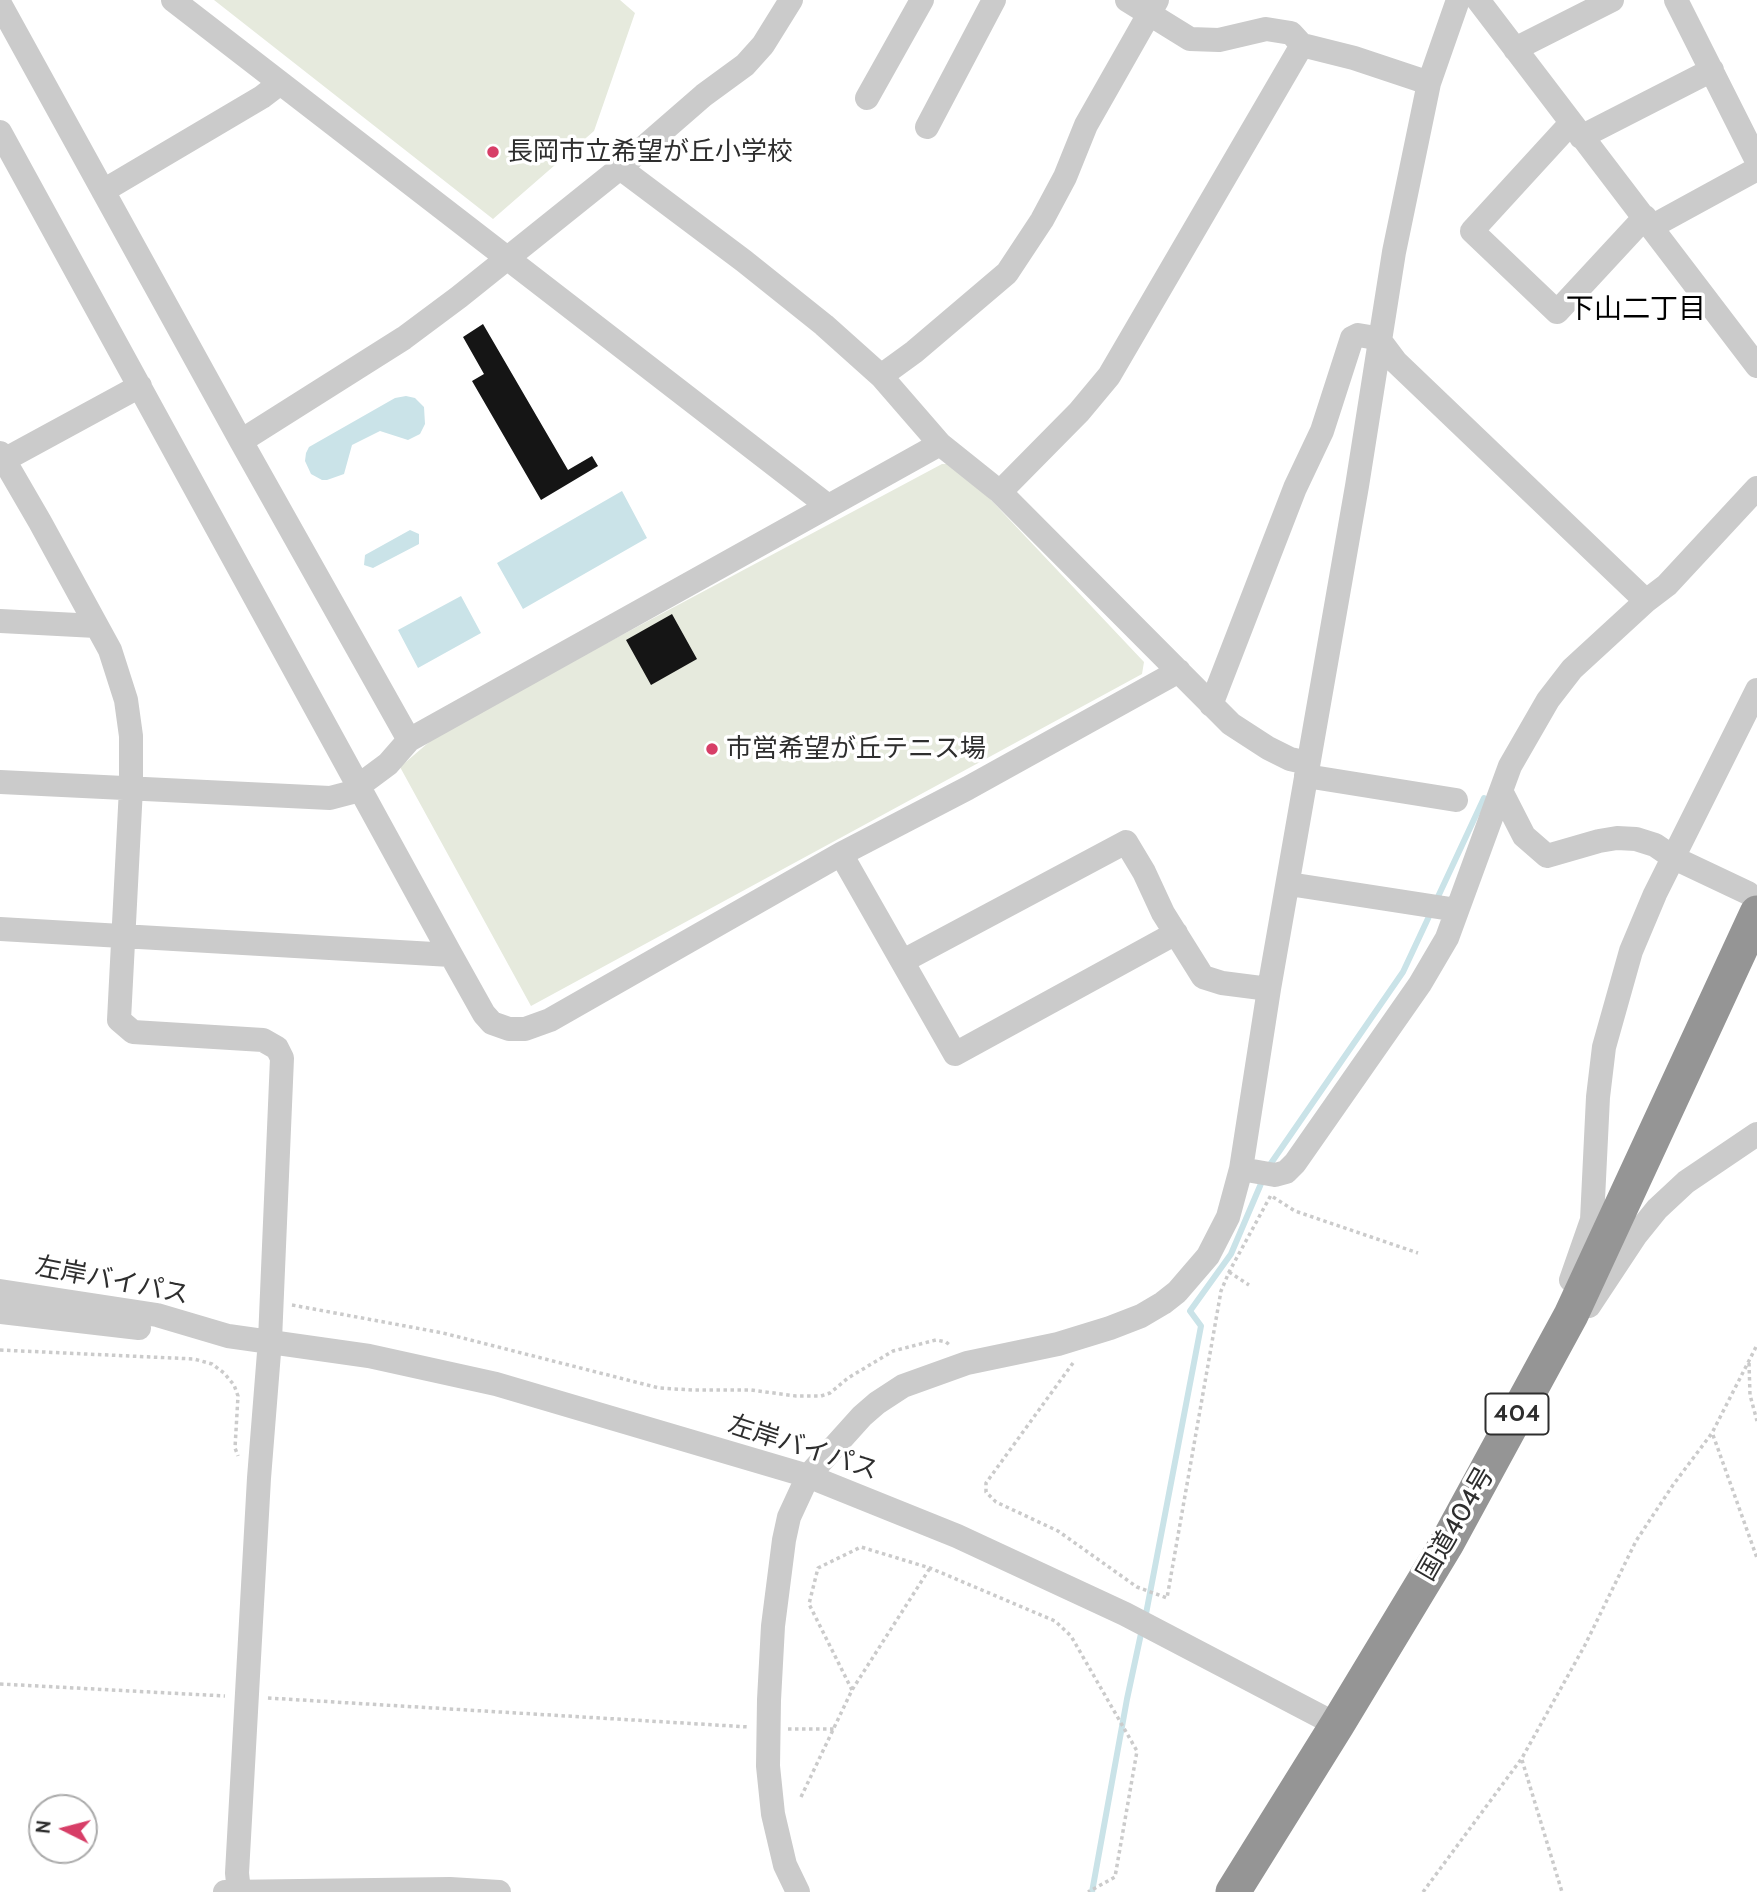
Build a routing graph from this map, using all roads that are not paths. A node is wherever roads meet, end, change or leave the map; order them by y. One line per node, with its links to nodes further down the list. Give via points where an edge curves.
1 (173, 0): 16 (street)
2 (791, 0): 22 (street, via 745,65)
3 (922, 0): 17 (street)
4 (994, 0): 18 (street)
5 (1127, 0): 11 (street)
6 (1458, 0): 15 (street)
7 (1478, 0): 13 (street)
8 (1612, 0): 13 (street)
9 (1676, 0): 14 (street)
10 (0, 4): 24 (street)
11 (1153, 6): 12 (street, via 1190,39 1219,40 1266,29 1292,33); 29 (street, via 1086,125 1042,220 1007,272)
12 (1302, 45): 15 (street); 35 (street, via 1110,376)
13 (1515, 49): 19 (street)
14 (1712, 70): 19 (street); 21 (street)
15 (1429, 83): 27 (street, via 1394,252)
16 (279, 84): 24 (street); 26 (street)
17 (867, 98)
18 (927, 127)
19 (1576, 130): 25 (street); 25 (street, via 1472,231 1557,312)
20 (0, 132): 30 (street)
21 (1757, 162)
22 (620, 168): 26 (street); 29 (street, via 744,261)
23 (1757, 169): 25 (street)
24 (103, 191): 31 (street)
25 (1648, 222): 28 (street)
26 (506, 258): 31 (street, via 404,338); 36 (street)
27 (1381, 342): 37 (street, via 1396,362); 42 (street, via 1358,335 1352,338 1322,430); 44 (street)
28 (1757, 366)
29 (881, 376): 32 (street)
30 (140, 386): 33 (street); 46 (street)
31 (241, 440): 43 (street)
32 (940, 444): 35 (street); 36 (street)
33 (1, 458): 39 (street)
34 (1757, 488): 37 (street, via 1667,585)
35 (1000, 492): 40 (street)
36 (828, 506): 43 (street)
37 (1646, 601): 48 (street, via 1572,669 1548,700 1520,746)
38 (0, 621): 39 (street)
39 (96, 626): 47 (street, via 110,650 125,700 131,736)
40 (1179, 671): 42 (street); 50 (street)
41 (1757, 690): 51 (street)
42 (1211, 705): 44 (street, via 1231,724)
43 (410, 740): 46 (street)
44 (1307, 769): 49 (street); 52 (street)
45 (0, 782): 47 (street)
46 (360, 786): 47 (street, via 330,798); 58 (street)
47 (131, 788): 57 (street)
48 (1501, 790): 51 (street, via 1524,836 1547,856 1617,838 1654,845); 54 (street)
49 (1456, 800)
50 (841, 854): 58 (street, via 538,1026 509,1028 492,1023); 59 (street)
51 (1674, 858): 53 (street); 67 (street, via 1631,951 1604,1047 1592,1220 1563,1303)
52 (1289, 884): 54 (street); 60 (street)
53 (1752, 902): 67 (highway, 国道404号 / 404, via 1571,1315)
54 (1457, 910): 62 (street, via 1447,938 1420,984 1295,1163 1273,1185)
55 (0, 929): 57 (street)
56 (1176, 933): 59 (street, via 1126,842); 59 (street, via 955,1054); 60 (street, via 1203,977)
57 (124, 937): 58 (street); 66 (street, via 118,1020 133,1032 263,1040 282,1058)
58 (451, 955)
59 (903, 961)
60 (1269, 989): 62 (street)
61 (1757, 1134): 67 (street, via 1686,1182 1650,1217)
62 (1241, 1169): 68 (street, via 1228,1217 1208,1256 1163,1303 1141,1316 1073,1339 967,1363 903,1387 877,1403)
63 (0, 1290): 65 (street, 左岸バイパス, via 157,1315)
64 (0, 1312): 65 (street, 左岸バイパス)
65 (214, 1332): 66 (street, 左岸バイパス)
66 (270, 1340): 68 (street, 左岸バイパス, via 496,1384); 70 (street)
67 (1501, 1445): 69 (highway, 国道404号 / 404)
68 (808, 1476): 69 (street, 左岸バイパス, via 957,1536 1125,1614); 72 (street, via 784,1540 773,1626 769,1728 773,1814 785,1865)
69 (1337, 1725): 73 (highway, 国道404号 / 404)
70 (234, 1891): 71 (street)
71 (499, 1892)
72 (797, 1892)
73 (1233, 1892)

